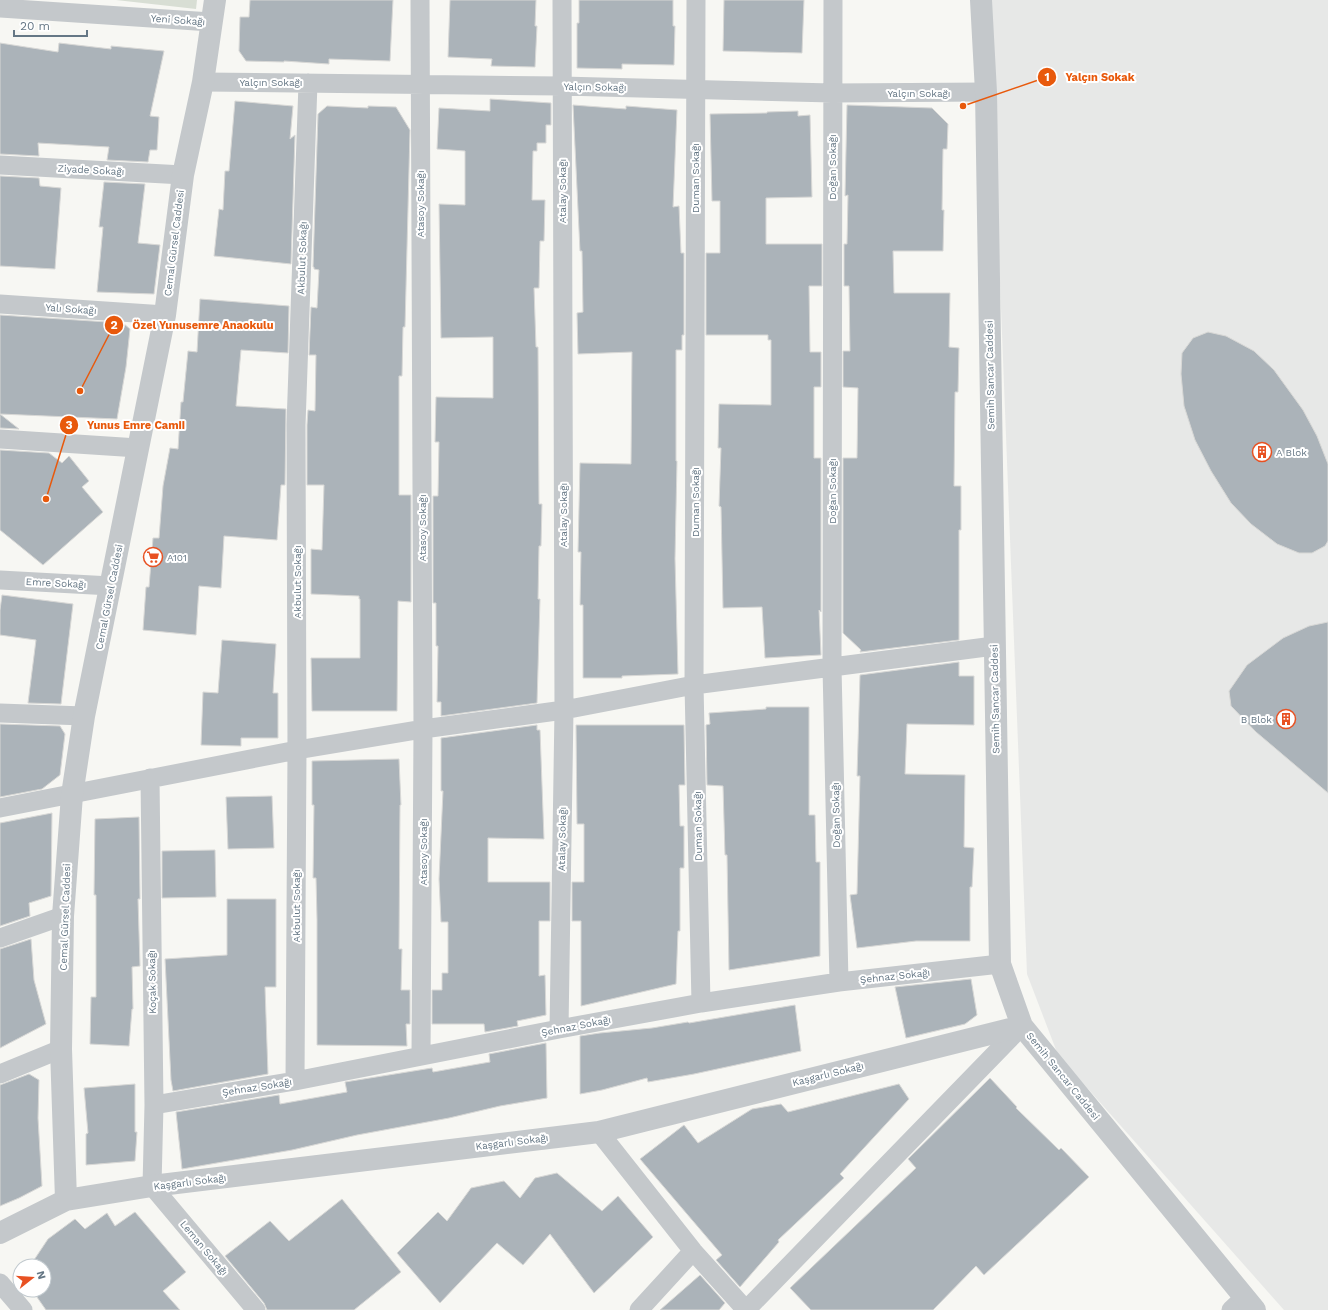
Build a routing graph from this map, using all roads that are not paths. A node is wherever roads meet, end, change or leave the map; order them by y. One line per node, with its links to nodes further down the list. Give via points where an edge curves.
1 (215, 0): 8 (street, Cemal Gürsel Caddesi)
2 (420, 0): 11 (street, Atasoy Sokağı)
3 (562, 0): 12 (street, Atalay Sokağı)
4 (696, 0): 13 (street, Duman Sokağı)
5 (833, 0): 15 (street, Doğan Sokağı)
6 (981, 0): 14 (street, Semih Sancar Caddesi)
7 (0, 8): 8 (street, Yeni Sokağı)
8 (211, 22): 9 (street, Cemal Gürsel Caddesi)
9 (204, 82): 10 (street, Yalçın Sokağı); 17 (street, Cemal Gürsel Caddesi)
10 (308, 83): 11 (street, Yalçın Sokağı); 31 (street, Akbulut Sokağı, via 296,425)
11 (420, 84): 12 (street, Yalçın Sokağı); 30 (street, Atasoy Sokağı)
12 (562, 86): 13 (street, Yalçın Sokağı); 27 (street, Atalay Sokağı)
13 (695, 89): 15 (street, Yalçın Sokağı); 26 (street, Duman Sokağı)
14 (986, 92): 15 (street, Yalçın Sokağı); 24 (street, Semih Sancar Caddesi)
15 (832, 93): 25 (street, Doğan Sokağı)
16 (0, 165): 17 (street, Ziyade Sokağı)
17 (183, 175): 19 (street, Cemal Gürsel Caddesi)
18 (0, 304): 19 (street, Yalı Sokağı)
19 (165, 315): 21 (street, Cemal Gürsel Caddesi)
20 (0, 440): 21 (street)
21 (138, 448): 23 (street, Cemal Gürsel Caddesi)
22 (0, 580): 23 (street, Emre Sokağı)
23 (111, 586): 29 (street, Cemal Gürsel Caddesi)
24 (994, 646): 25 (street); 37 (street, Semih Sancar Caddesi)
25 (832, 667): 26 (street); 38 (street, Doğan Sokağı)
26 (694, 685): 27 (street); 39 (street, Duman Sokağı)
27 (564, 710): 30 (street); 41 (street, Atalay Sokağı)
28 (0, 713): 29 (street)
29 (84, 716): 33 (street, Cemal Gürsel Caddesi)
30 (423, 729): 31 (street); 43 (street, Atasoy Sokağı)
31 (297, 750): 32 (street); 45 (street, Akbulut Sokağı)
32 (150, 778): 33 (street); 46 (street, Koçak Sokağı)
33 (72, 795): 34 (street); 35 (street, Cemal Gürsel Caddesi)
34 (0, 808)
35 (63, 916): 36 (street); 42 (street, Cemal Gürsel Caddesi)
36 (0, 938)
37 (1000, 964): 38 (street, Şehnaz Sokağı); 40 (street, Semih Sancar Caddesi)
38 (839, 982): 39 (street, Şehnaz Sokağı)
39 (702, 1003): 41 (street, Şehnaz Sokağı)
40 (1022, 1026): 47 (street, Kaşgarlı Sokağı); 51 (street, via 746,1310); 53 (street, Semih Sancar Caddesi)
41 (559, 1029): 43 (street, Şehnaz Sokağı)
42 (61, 1049): 44 (street); 49 (street, Cemal Gürsel Caddesi)
43 (422, 1056): 45 (street, Şehnaz Sokağı)
44 (0, 1074)
45 (295, 1081): 46 (street, Şehnaz Sokağı)
46 (154, 1105): 48 (street, Koçak Sokağı)
47 (599, 1132): 48 (street, Kaşgarlı Sokağı); 51 (street)
48 (152, 1186): 49 (street, Kaşgarlı Sokağı); 55 (street, Leman Sokağı)
49 (66, 1200): 50 (street, Kaşgarlı Sokağı)
50 (0, 1233)
51 (693, 1251): 56 (street)
52 (0, 1283): 54 (street)
53 (1244, 1306)
54 (23, 1310)
55 (256, 1310)
56 (639, 1310)

